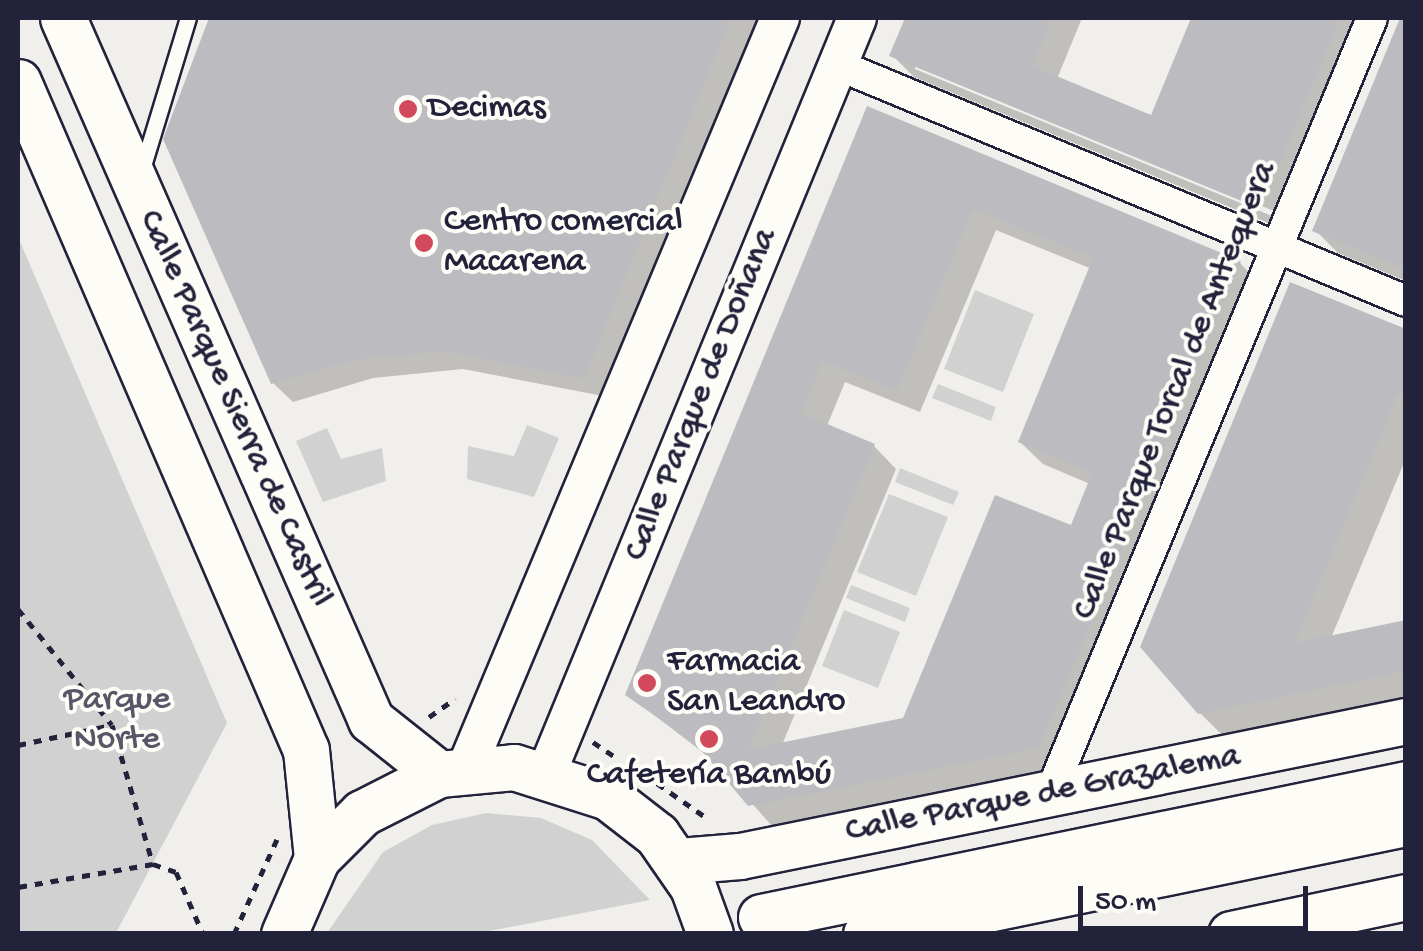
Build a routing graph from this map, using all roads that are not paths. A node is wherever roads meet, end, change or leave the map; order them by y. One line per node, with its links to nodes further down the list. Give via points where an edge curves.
1 (188, 18): 8 (lane)
2 (780, 18): 12 (street, Calle Parque de Doñana)
3 (857, 18): 6 (street, Calle Parque de Doñana)
4 (1372, 18): 9 (street, Calle Parque Torcal de Antequera)
5 (69, 22): 8 (main road, Calle Parque Sierra de Castril)
6 (838, 64): 9 (street); 13 (street, Calle Parque de Doñana)
7 (18, 82): 18 (main road, Calle Parque Sierra de Castril, via 306,750)
8 (138, 188): 12 (main road, Calle Parque Sierra de Castril, via 370,720)
9 (1276, 246): 10 (street); 15 (street, Calle Parque Torcal de Antequera)
10 (1406, 301)
11 (1406, 722): 15 (main road, Calle Parque de Grazalema)
12 (452, 771): 13 (main road); 18 (main road, via 362,813)
13 (547, 772): 17 (main road, via 608,796)
14 (1406, 784): 20 (main road)
15 (1050, 794): 17 (main road, Calle Parque de Grazalema)
16 (1406, 823): 25 (main road)
17 (678, 861): 24 (main road)
18 (309, 872): 22 (main road); 23 (main road)
19 (1406, 896): 21 (main road)
20 (760, 918)
21 (1247, 932)
22 (275, 934)
23 (284, 934)
24 (710, 934)
25 (866, 934)

